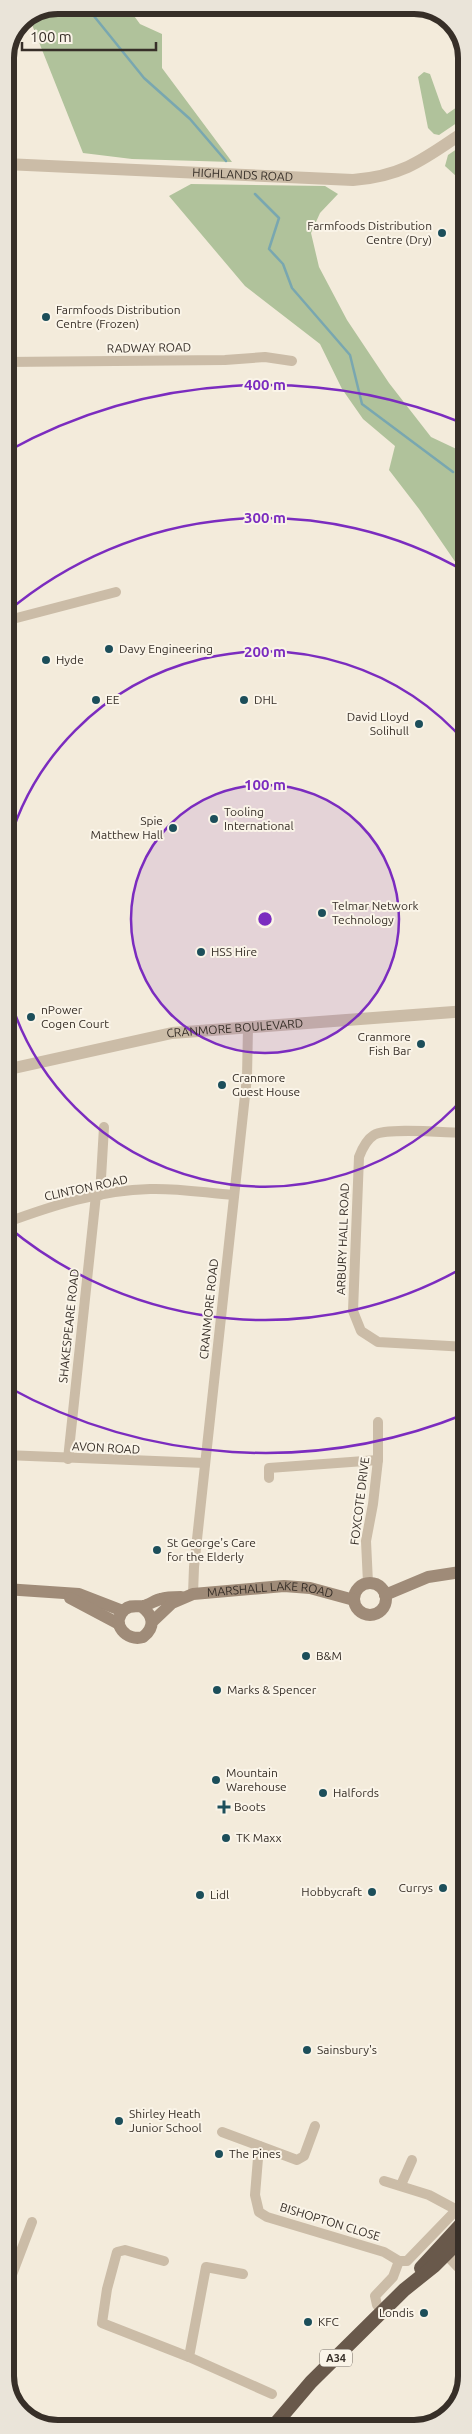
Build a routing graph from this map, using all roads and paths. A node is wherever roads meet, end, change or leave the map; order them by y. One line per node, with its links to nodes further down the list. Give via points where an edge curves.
1 (458, 135): 2 (street, HIGHLANDS ROAD, via 411,167 384,176 353,180)
2 (14, 164)
3 (14, 362): 4 (street, RADWAY ROAD, via 265,357)
4 (292, 362)
5 (116, 592): 6 (street)
6 (14, 619)
7 (458, 1012): 8 (street, CRANMORE BOULEVARD)
8 (248, 1027): 9 (street, CRANMORE BOULEVARD, via 155,1036); 13 (street, CRANMORE ROAD, via 247,1077)
9 (14, 1068)
10 (104, 1127): 12 (street, SHAKESPEARE ROAD)
11 (458, 1133): 15 (street, ARBURY HALL ROAD, via 382,1132 363,1147 359,1157 353,1311 361,1331 378,1342)
12 (98, 1195): 13 (street, CLINTON ROAD, via 151,1189); 14 (street, CLINTON ROAD); 18 (street, SHAKESPEARE ROAD)
13 (234, 1195): 20 (street, CRANMORE ROAD)
14 (14, 1220)
15 (458, 1346)
16 (378, 1422): 19 (street, FOXCOTE DRIVE)
17 (14, 1456): 18 (street, AVON ROAD)
18 (68, 1459): 20 (street, AVON ROAD)
19 (378, 1460): 21 (street, via 269,1468); 23 (street, FOXCOTE DRIVE, via 366,1540)
20 (205, 1464): 27 (street, CRANMORE ROAD)
21 (269, 1478)
22 (458, 1572): 26 (main road, via 428,1577)
23 (368, 1583): 26 (main road, via 377,1584); 28 (main road, via 358,1589)
24 (14, 1590): 25 (main road, MARSHALL LAKE ROAD)
25 (56, 1592): 30 (main road, MARSHALL LAKE ROAD, via 79,1594); 32 (main road, MARSHALL LAKE ROAD)
26 (385, 1594): 28 (main road, via 383,1608 374,1614 360,1611)
27 (189, 1595): 28 (main road, MARSHALL LAKE ROAD, via 284,1586 310,1588); 29 (main road, MARSHALL LAKE ROAD, via 162,1598); 31 (main road, MARSHALL LAKE ROAD, via 172,1603)
28 (354, 1600)
29 (142, 1606): 30 (main road, MARSHALL LAKE ROAD, via 128,1607); 31 (main road, via 149,1612)
30 (123, 1611): 32 (main road)
31 (152, 1622): 32 (main road, MARSHALL LAKE ROAD, via 148,1633 138,1639 123,1633)
32 (119, 1624)
33 (315, 2126): 35 (street, via 304,2156 297,2160)
34 (222, 2132): 35 (street)
35 (259, 2146): 46 (street, BISHOPTON CLOSE, via 255,2195 259,2212 384,2252)
36 (412, 2160): 38 (street)
37 (384, 2181): 38 (street)
38 (401, 2185): 39 (street, via 429,2195)
39 (458, 2212)
40 (458, 2217): 46 (street, via 407,2261)
41 (32, 2222): 48 (street)
42 (458, 2222): 44 (highway, A34)
43 (458, 2239): 44 (highway, A34)
44 (443, 2250): 47 (street); 50 (highway, A34)
45 (164, 2261): 51 (street, via 125,2250 117,2252 102,2323)
46 (399, 2261): 50 (street, via 393,2277 375,2296)
47 (458, 2266)
48 (14, 2271)
49 (243, 2274): 51 (street, via 206,2267)
50 (383, 2311): 53 (highway, A34, via 311,2382)
51 (189, 2356): 52 (street)
52 (272, 2394)
53 (278, 2420)

